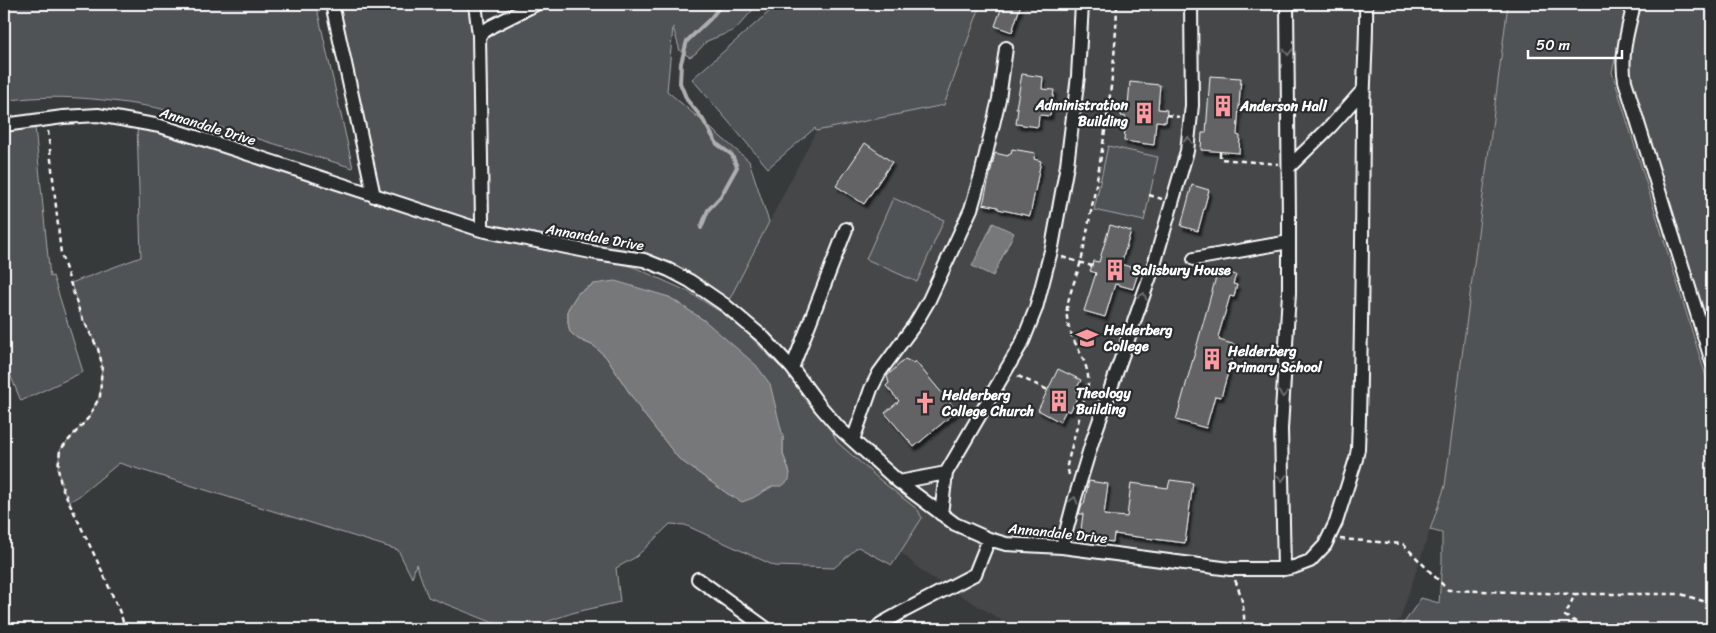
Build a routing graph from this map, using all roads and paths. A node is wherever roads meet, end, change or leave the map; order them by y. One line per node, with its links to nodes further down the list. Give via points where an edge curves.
1 (332, 4): 22 (street)
2 (475, 4): 10 (street)
3 (536, 4): 10 (street)
4 (1082, 4): 32 (street, via 1075,105 1057,225 1036,308)
5 (1117, 4): 14 (path)
6 (1190, 4): 37 (street, one-way to 6, via 1154,265 1187,151 1192,105)
7 (1287, 4): 21 (street, one-way to 21)
8 (1366, 4): 12 (street)
9 (1634, 4): 30 (street, via 1623,51 1625,81)
10 (479, 35): 24 (street)
11 (1006, 48): 34 (street, via 999,99 971,209 929,300 879,373)
12 (1363, 90): 21 (street); 39 (street, via 1358,449)
13 (1085, 106): 14 (path)
14 (1108, 109): 15 (path); 28 (path)
15 (1122, 110)
16 (1167, 115): 17 (path)
17 (1186, 118)
18 (46, 120): 19 (street, Annandale Drive); 22 (street, Annandale Drive, via 98,115 160,126); 47 (path, via 61,254 80,313 102,364 100,396 89,416 60,450 58,468 61,485 102,571)
19 (4, 125)
20 (1220, 152): 21 (path, via 1220,160)
21 (1289, 166): 25 (street)
22 (374, 196): 24 (street, Annandale Drive)
23 (846, 229): 31 (street)
24 (481, 230): 31 (street, Annandale Drive, via 644,260 669,270 725,305 764,338)
25 (1289, 242): 27 (street); 43 (street, one-way to 43, via 1281,429)
26 (1060, 256): 28 (path)
27 (1194, 258)
28 (1080, 262): 29 (path); 37 (path, via 1067,310 1070,333 1089,376 1067,465)
29 (1092, 266)
30 (1712, 362)
31 (792, 368): 34 (street, Annandale Drive, via 820,406)
32 (1007, 370): 33 (path); 35 (street)
33 (1048, 390)
34 (853, 440): 36 (street, Annandale Drive)
35 (946, 473): 36 (street); 38 (street)
36 (899, 482): 38 (street, Annandale Drive)
37 (1075, 498): 41 (street, one-way to 37)
38 (941, 514): 40 (street, Annandale Drive)
39 (1328, 538): 43 (street, Annandale Drive, via 1316,556); 45 (path, via 1403,544 1448,590)
40 (989, 539): 41 (street, Annandale Drive, via 1006,544); 49 (street, via 975,574)
41 (1062, 547): 42 (street, Annandale Drive)
42 (1230, 568): 43 (street, Annandale Drive); 50 (path, via 1242,595)
43 (1284, 570)
44 (698, 579): 48 (street)
45 (1575, 594): 46 (path, via 1681,594); 51 (path, via 1565,616 1580,624)
46 (1712, 604)
47 (125, 629)
48 (767, 629)
49 (876, 629)
50 (1244, 629)
51 (1581, 629)

